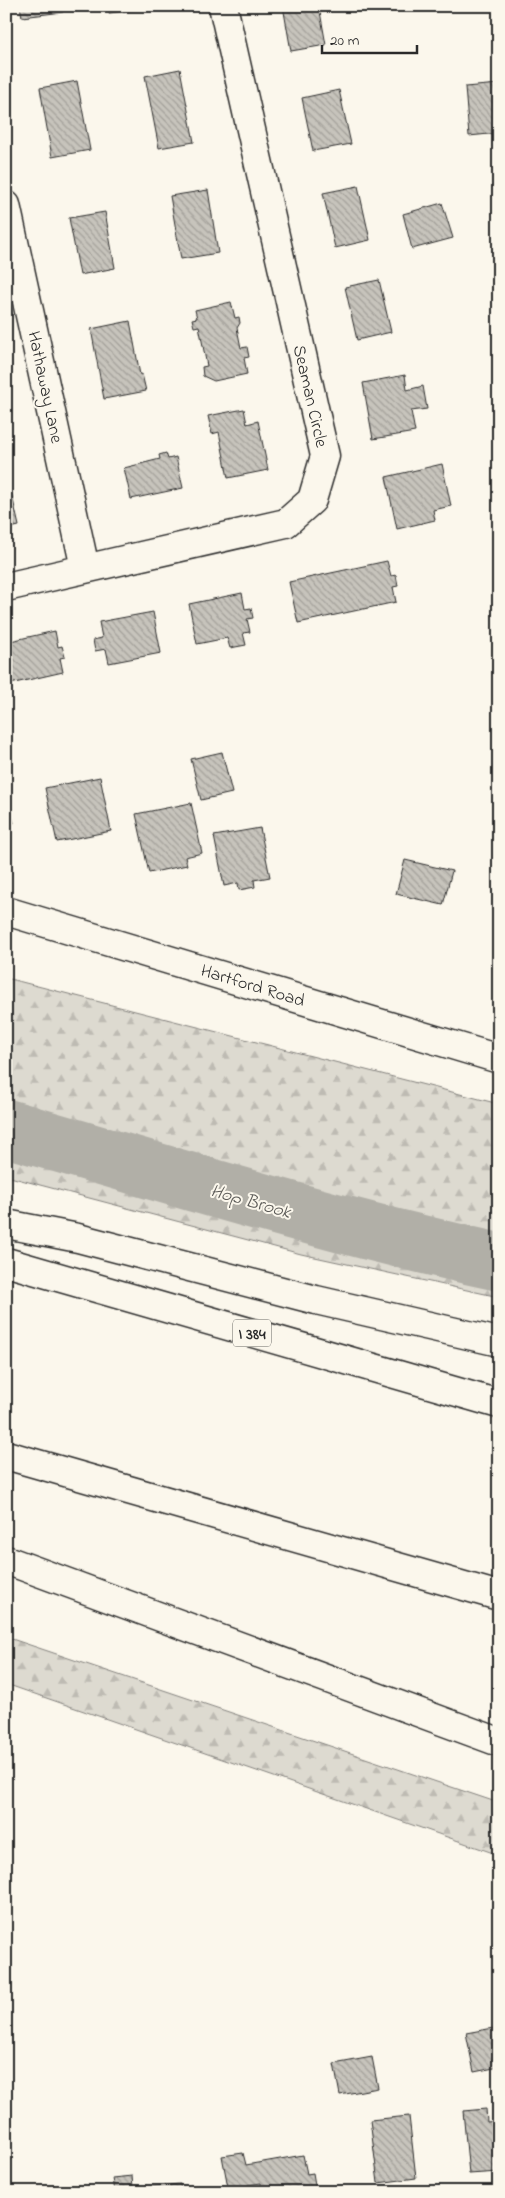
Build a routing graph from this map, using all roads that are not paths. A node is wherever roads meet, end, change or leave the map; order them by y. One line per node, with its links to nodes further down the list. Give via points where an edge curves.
1 (223, 6): 3 (main road, Seaman Circle, via 325,456 312,500 286,523)
2 (6, 205): 3 (main road, Hathaway Lane)
3 (86, 568): 4 (main road, Seaman Circle)
4 (6, 587)
5 (6, 910): 6 (main road, Hartford Road)
6 (499, 1059)
7 (6, 1224): 9 (main road, via 78,1238 316,1300)
8 (6, 1262): 10 (main road, I 384)
9 (499, 1342)
10 (499, 1404)
11 (6, 1455): 13 (main road)
12 (6, 1560): 14 (main road)
13 (499, 1596)
14 (499, 1742)

